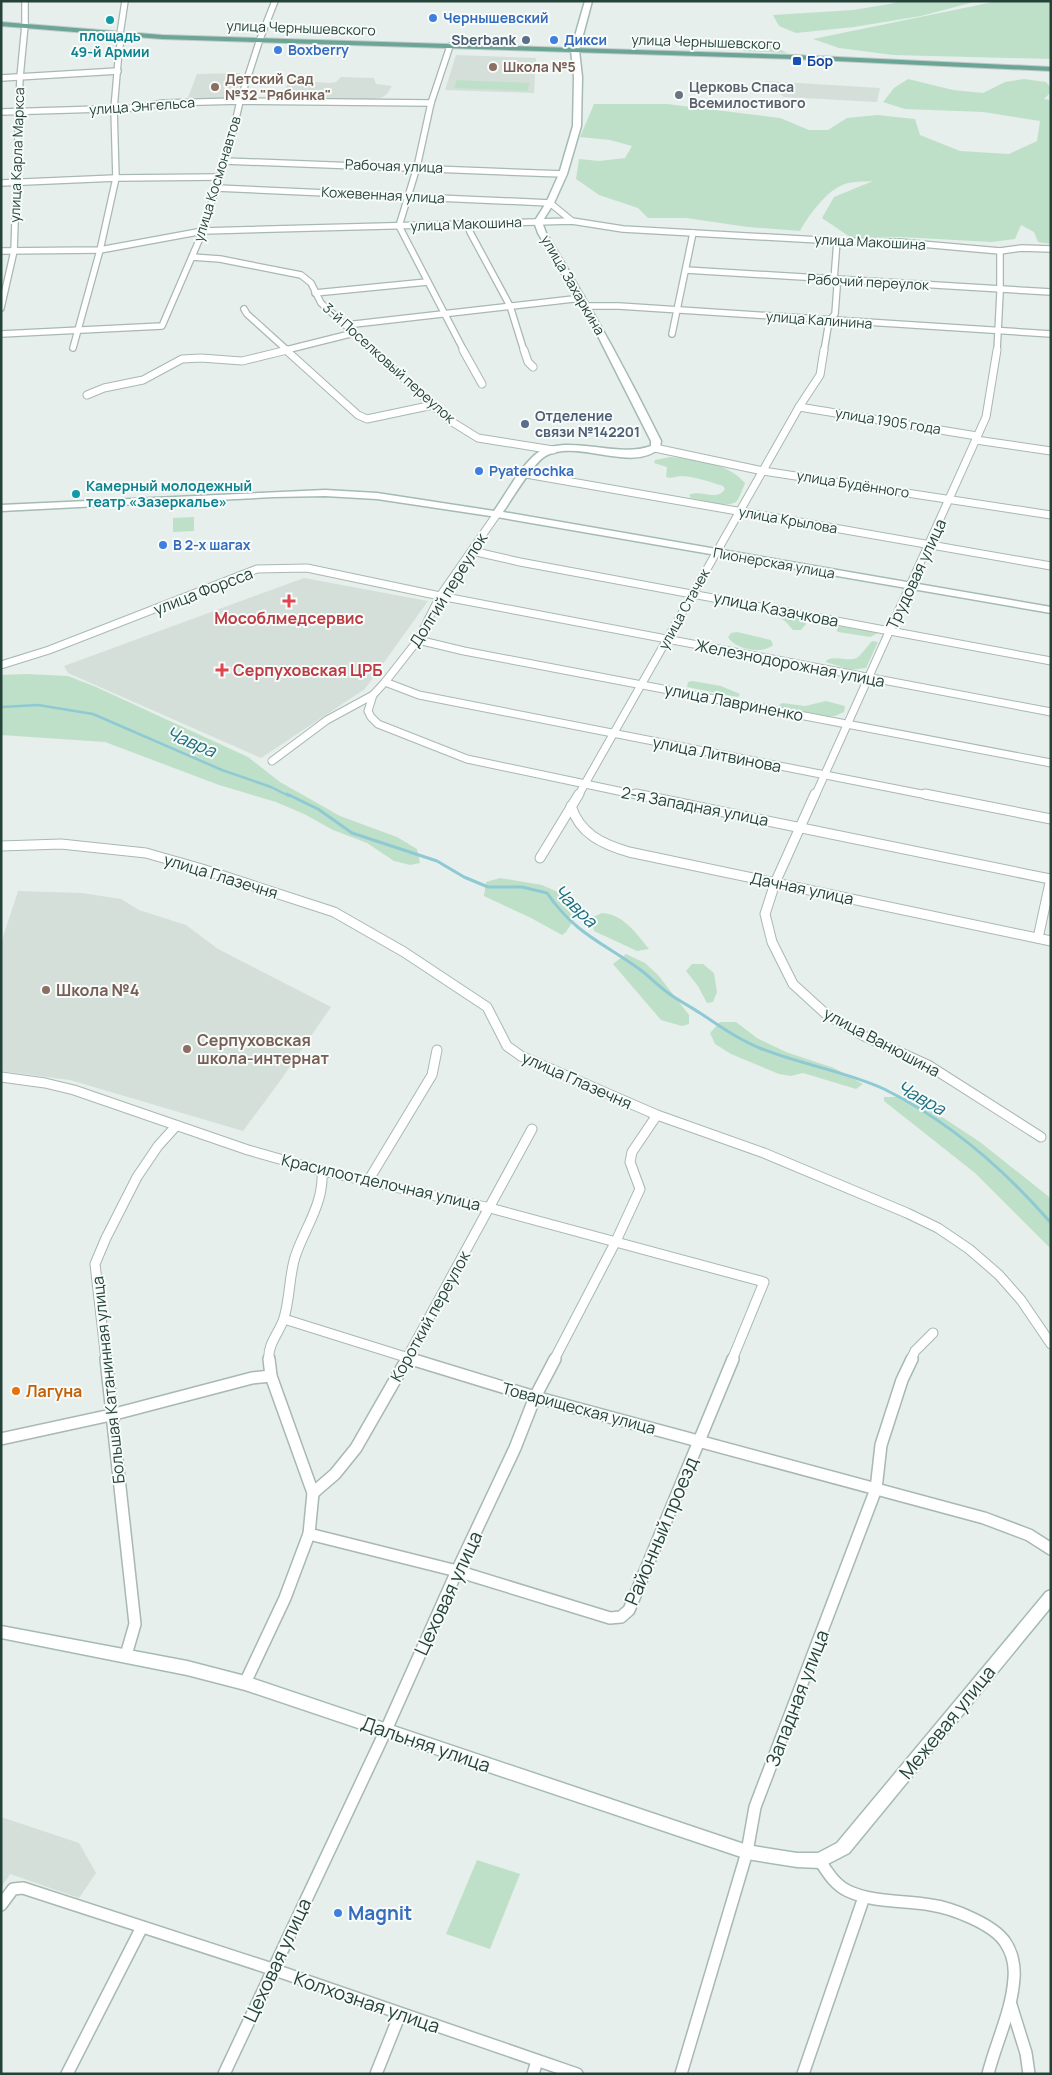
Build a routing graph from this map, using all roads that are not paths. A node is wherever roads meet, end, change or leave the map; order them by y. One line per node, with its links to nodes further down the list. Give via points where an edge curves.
1 (26, 1): 6 (street, улица Карла Маркса)
2 (125, 1): 7 (street)
3 (276, 1): 8 (street, улица Космонавтов)
4 (589, 1): 10 (street, улица Захаркина)
5 (1, 24): 6 (main road, улица Чернышевского)
6 (25, 25): 7 (main road, улица Чернышевского); 13 (street, улица Карла Маркса)
7 (120, 34): 8 (main road, улица Чернышевского); 12 (street, via 126,36 121,41)
8 (260, 39): 9 (main road, улица Чернышевского); 15 (street, улица Космонавтов)
9 (450, 46): 10 (main road, улица Чернышевского); 16 (street)
10 (576, 50): 11 (main road, улица Чернышевского); 22 (street, улица Захаркина, via 577,126)
11 (1051, 69)
12 (118, 71): 13 (street); 17 (street)
13 (20, 77): 14 (street); 18 (street, улица Карла Маркса)
14 (1, 78)
15 (240, 101): 16 (street, улица Энгельса); 17 (street, улица Энгельса, via 163,103); 20 (street, улица Космонавтов)
16 (431, 104): 21 (street)
17 (114, 109): 18 (street, улица Энгельса); 24 (street)
18 (20, 111): 19 (street, улица Энгельса); 25 (street, улица Карла Маркса)
19 (1, 112)
20 (225, 161): 21 (street, Рабочая улица); 23 (street, улица Космонавтов)
21 (417, 167): 22 (street, Рабочая улица); 28 (street)
22 (563, 174): 29 (street, улица Захаркина)
23 (220, 177): 24 (street); 27 (street, улица Космонавтов)
24 (116, 178): 25 (street); 37 (street)
25 (17, 182): 26 (street); 39 (street, улица Карла Маркса)
26 (1, 183)
27 (217, 188): 28 (street, Кожевенная улица); 34 (street, улица Космонавтов)
28 (408, 196): 29 (street, Кожевенная улица); 33 (street)
29 (550, 203): 30 (street); 31 (street, улица Захаркина)
30 (572, 221): 31 (street, улица Макошина); 35 (street, улица Макошина, via 623,229)
31 (538, 222): 32 (street, улица Макошина); 49 (street, улица Захаркина)
32 (468, 224): 33 (street, улица Макошина); 50 (street)
33 (399, 226): 34 (street, улица Макошина); 45 (street)
34 (203, 231): 37 (street, улица Макошина); 42 (street, улица Космонавтов)
35 (693, 233): 36 (street, улица Макошина); 43 (street)
36 (837, 241): 40 (street, улица Макошина, via 899,242); 44 (street, улица Стачек)
37 (100, 250): 39 (street, улица Макошина); 58 (street)
38 (1051, 250): 40 (street, улица Макошина, via 1022,248)
39 (14, 251): 41 (street, улица Макошина); 51 (street, улица Карла Маркса)
40 (1000, 251): 46 (street, Трудовая улица)
41 (1, 252)
42 (192, 257): 48 (street, 3-й Поселковый переулок, via 294,272 310,283); 58 (street, улица Космонавтов, via 162,326)
43 (686, 270): 44 (street, Рабочий переулок); 53 (street)
44 (834, 280): 46 (street, Рабочий переулок); 55 (street, улица Стачек, via 837,287 835,314)
45 (427, 282): 48 (street); 54 (street)
46 (1002, 289): 47 (street, Рабочий переулок); 57 (street, Трудовая улица)
47 (1051, 292)
48 (314, 293): 56 (street, 3-й Поселковый переулок)
49 (584, 302): 50 (street, улица Калинина); 53 (street, улица Калинина); 72 (street, улица Захаркина, via 628,381 656,441)
50 (510, 306): 54 (street, улица Калинина); 65 (street, via 528,362)
51 (1, 308)
52 (244, 309): 64 (street)
53 (678, 309): 55 (street, улица Калинина); 61 (street)
54 (443, 314): 56 (street, улица Калинина); 66 (street)
55 (829, 321): 57 (street, улица Калинина); 69 (street, улица Стачек, via 820,375)
56 (346, 325): 59 (street, 3-й Поселковый переулок)
57 (999, 330): 62 (street, улица Калинина); 71 (street, Трудовая улица, via 992,391)
58 (77, 331): 60 (street); 63 (street)
59 (354, 333): 64 (street); 68 (street, 3-й Поселковый переулок)
60 (1, 334)
61 (672, 334)
62 (1051, 334)
63 (73, 348)
64 (285, 351): 67 (street, via 242,360 182,360 143,380); 68 (street, via 358,415 367,419)
65 (533, 367)
66 (482, 384)
67 (87, 395)
68 (433, 405): 70 (street, 3-й Поселковый переулок, via 449,420)
69 (799, 407): 71 (street, улица 1905 года); 75 (street, улица Стачек)
70 (478, 438): 73 (street)
71 (977, 438): 74 (street, улица 1905 года); 77 (street, Трудовая улица)
72 (655, 448): 73 (street, via 634,454); 75 (street, улица Будённого)
73 (553, 450): 76 (street, Долгий переулок, via 540,456)
74 (1051, 452)
75 (763, 471): 77 (street, улица Будённого); 79 (street, улица Стачек)
76 (526, 474): 79 (street, улица Крылова); 80 (street, Долгий переулок)
77 (950, 499): 81 (street, улица Будённого); 82 (street, Трудовая улица)
78 (1, 508): 80 (street, Пионерская улица, via 325,493 388,498)
79 (739, 512): 82 (street, улица Крылова); 84 (street, улица Стачек)
80 (497, 514): 83 (street, Долгий переулок); 84 (street, Пионерская улица)
81 (1051, 515)
82 (930, 544): 85 (street, улица Крылова); 86 (street, Трудовая улица)
83 (472, 550): 87 (street, улица Казачкова); 88 (street, Долгий переулок)
84 (715, 553): 86 (street, Пионерская улица); 87 (street, улица Стачек)
85 (1051, 566)
86 (910, 586): 89 (street, Пионерская улица); 90 (street, Трудовая улица)
87 (692, 594): 90 (street, улица Казачкова); 92 (street, улица Стачек)
88 (440, 596): 91 (street, Долгий переулок); 92 (street, Железнодорожная улица); 94 (street, улица Форсса, via 307,568 257,569 49,650)
89 (1051, 610)
90 (890, 631): 93 (street, улица Казачкова); 95 (street, Трудовая улица)
91 (418, 640): 96 (street, Долгий переулок); 97 (street, улица Лавриненко, via 464,652)
92 (668, 640): 95 (street, Железнодорожная улица); 97 (street, улица Стачек)
93 (1051, 661)
94 (1, 665)
95 (868, 678): 99 (street, Железнодорожная улица); 100 (street, Трудовая улица)
96 (385, 682): 98 (street, Долгий переулок); 101 (street, улица Литвинова, via 419,695)
97 (640, 684): 100 (street, улица Лавриненко); 101 (street, улица Стачек)
98 (373, 695): 102 (street, Долгий переулок, via 327,720); 105 (street, 2-я Западная улица, via 366,708 367,714 388,729 467,759)
99 (1051, 712)
100 (847, 724): 103 (street, улица Лавриненко); 104 (street, Трудовая улица)
101 (612, 733): 104 (street, улица Литвинова); 105 (street, улица Стачек)
102 (272, 761)
103 (1051, 763)
104 (824, 774): 107 (street, улица Литвинова); 108 (street, Трудовая улица)
105 (585, 784): 106 (street, улица Стачек); 108 (street, 2-я Западная улица)
106 (571, 806): 110 (street, улица Стачек); 112 (street, Дачная улица, via 578,824 609,846)
107 (1051, 819)
108 (800, 827): 111 (street, 2-я Западная улица); 112 (street, Трудовая улица)
109 (1, 846): 117 (street, улица Глазечня, via 61,844 146,854 334,912 404,952 487,1007 507,1046 521,1056)
110 (540, 858)
111 (1050, 878): 113 (street)
112 (775, 883): 113 (street, Дачная улица); 120 (street, улица Ванюшина, via 765,914 772,942 793,984 806,997 827,1016 928,1065)
113 (1038, 938): 114 (street, Дачная улица)
114 (1051, 941)
115 (436, 1050): 122 (street, via 432,1075)
116 (1, 1077): 118 (street, Красилоотделочная улица, via 74,1090)
117 (657, 1115): 124 (street, Цеховая улица, via 632,1152 630,1162 640,1189); 128 (street, улица Глазечня, via 764,1153 938,1228 999,1275 1022,1300)
118 (176, 1126): 121 (street, Красилоотделочная улица); 132 (street, Большая Катанинная улица, via 139,1171 95,1264)
119 (532, 1129): 123 (street, Короткий переулок)
120 (1041, 1137)
121 (322, 1171): 122 (street, Красилоотделочная улица); 126 (street, via 320,1199 295,1258)
122 (368, 1180): 123 (street, Красилоотделочная улица)
123 (490, 1208): 124 (street, Красилоотделочная улица); 129 (street, Короткий переулок)
124 (616, 1241): 125 (street, Красилоотделочная улица); 131 (street, Цеховая улица)
125 (764, 1282): 134 (street, Районный проезд)
126 (284, 1319): 129 (street, Товарищеская улица); 130 (street, via 268,1352)
127 (933, 1333): 135 (street, Западная улица, via 915,1351 902,1380 881,1445)
128 (1051, 1344)
129 (407, 1358): 131 (street, Товарищеская улица); 136 (street, Короткий переулок, via 356,1448 335,1474)
130 (271, 1376): 132 (street, via 252,1378); 136 (street)
131 (535, 1397): 134 (street, Товарищеская улица); 139 (street, Цеховая улица, via 515,1448)
132 (111, 1416): 133 (street); 142 (street, Большая Катанинная улица, via 135,1624)
133 (1, 1439)
134 (699, 1440): 135 (street, Товарищеская улица); 139 (street, Районный проезд, via 630,1610 621,1617 610,1618)
135 (876, 1489): 138 (street, Товарищеская улица, via 1006,1525); 145 (street, Западная улица, via 755,1807)
136 (313, 1493): 137 (street)
137 (309, 1534): 139 (street, Районный проезд); 143 (street)
138 (1051, 1549)
139 (457, 1571): 144 (street, Цеховая улица)
140 (1051, 1596): 146 (street, Межевая улица, via 844,1848)
141 (1, 1632): 142 (street, Дальняя улица)
142 (126, 1655): 143 (street, Дальняя улица)
143 (245, 1683): 144 (street, Дальняя улица)
144 (386, 1730): 145 (street, Дальняя улица); 151 (street, Цеховая улица)
145 (747, 1852): 146 (street, Дальняя улица); 160 (street, Западная улица)
146 (820, 1861): 148 (street, via 833,1880 847,1891)
147 (13, 1889): 149 (street); 150 (street, Колхозная улица, via 23,1888)
148 (864, 1896): 152 (street, via 943,1907 1003,1939 1013,1957); 161 (street)
149 (1, 1905)
150 (142, 1926): 151 (street, Колхозная улица); 155 (street)
151 (272, 1969): 153 (street, Колхозная улица); 156 (street, Цеховая улица)
152 (1011, 2005): 162 (street); 163 (street)
153 (400, 2014): 154 (street, Колхозная улица); 157 (street)
154 (537, 2061): 158 (street); 159 (street, Колхозная улица)
155 (67, 2074)
156 (224, 2074)
157 (376, 2074)
158 (532, 2074)
159 (577, 2074)
160 (681, 2074)
161 (804, 2074)
162 (988, 2074)
163 (1029, 2074)

